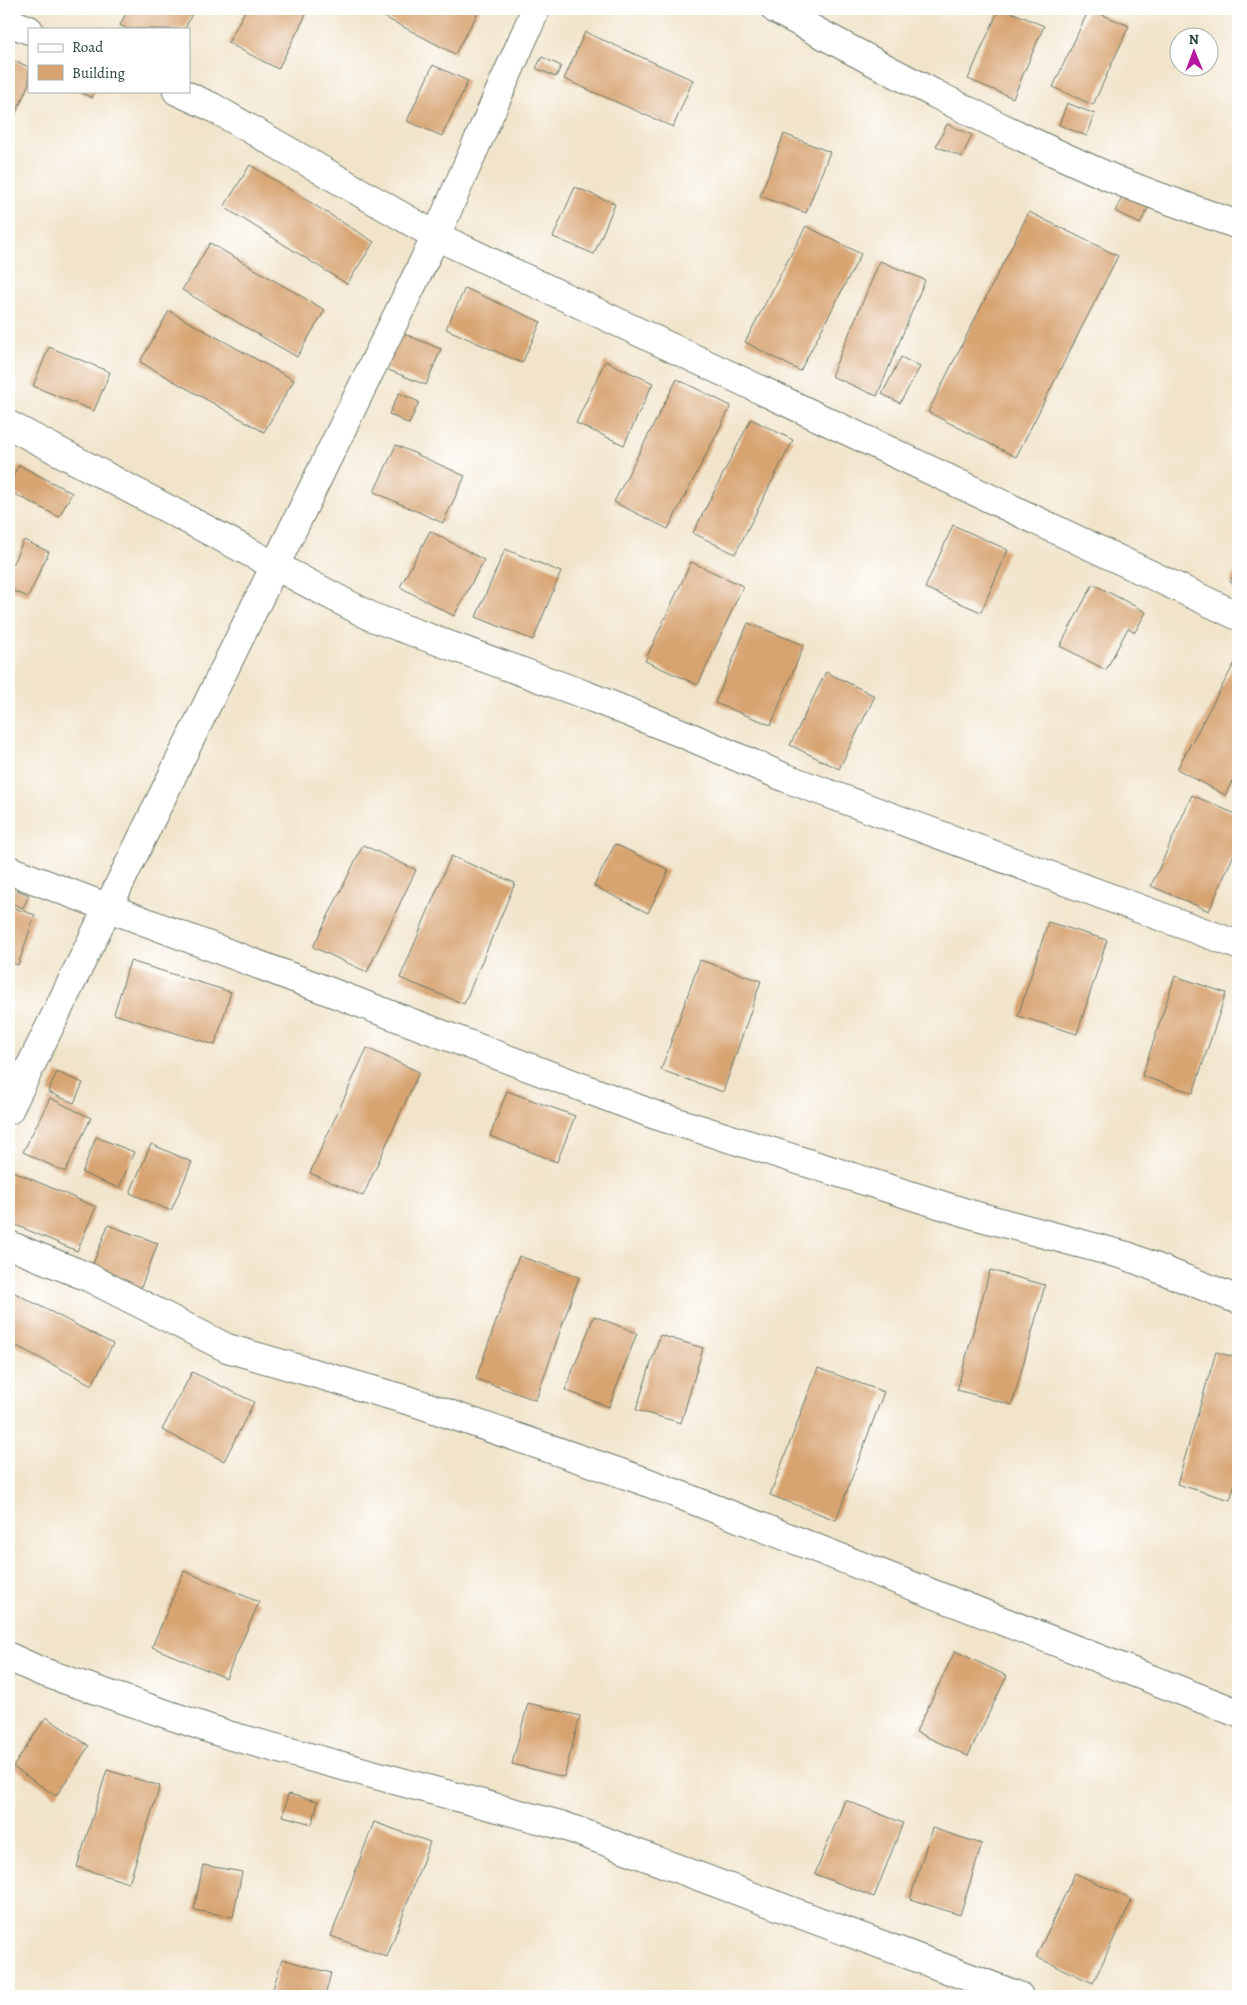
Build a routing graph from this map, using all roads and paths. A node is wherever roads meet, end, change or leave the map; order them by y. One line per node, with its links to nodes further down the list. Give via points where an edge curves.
1 (536, 9): 7 (street)
2 (775, 9): 6 (street, via 926,90 1035,142 1115,179)
3 (9, 22): 4 (street)
4 (28, 30)
5 (179, 92): 7 (street, via 212,107)
6 (1238, 225)
7 (436, 236): 9 (street); 10 (street)
8 (9, 424): 9 (street)
9 (276, 565): 12 (street); 13 (street, via 372,617 583,694 786,778)
10 (1238, 616)
11 (9, 870): 12 (street)
12 (108, 909): 14 (street); 16 (street, via 654,1115 970,1214 1127,1256)
13 (1238, 944)
14 (9, 1110)
15 (9, 1245): 18 (street, via 88,1277 228,1348 414,1402 644,1482)
16 (1236, 1300)
17 (9, 1657): 19 (street, via 40,1671 228,1735 564,1826)
18 (1238, 1713)
19 (1019, 1996)

